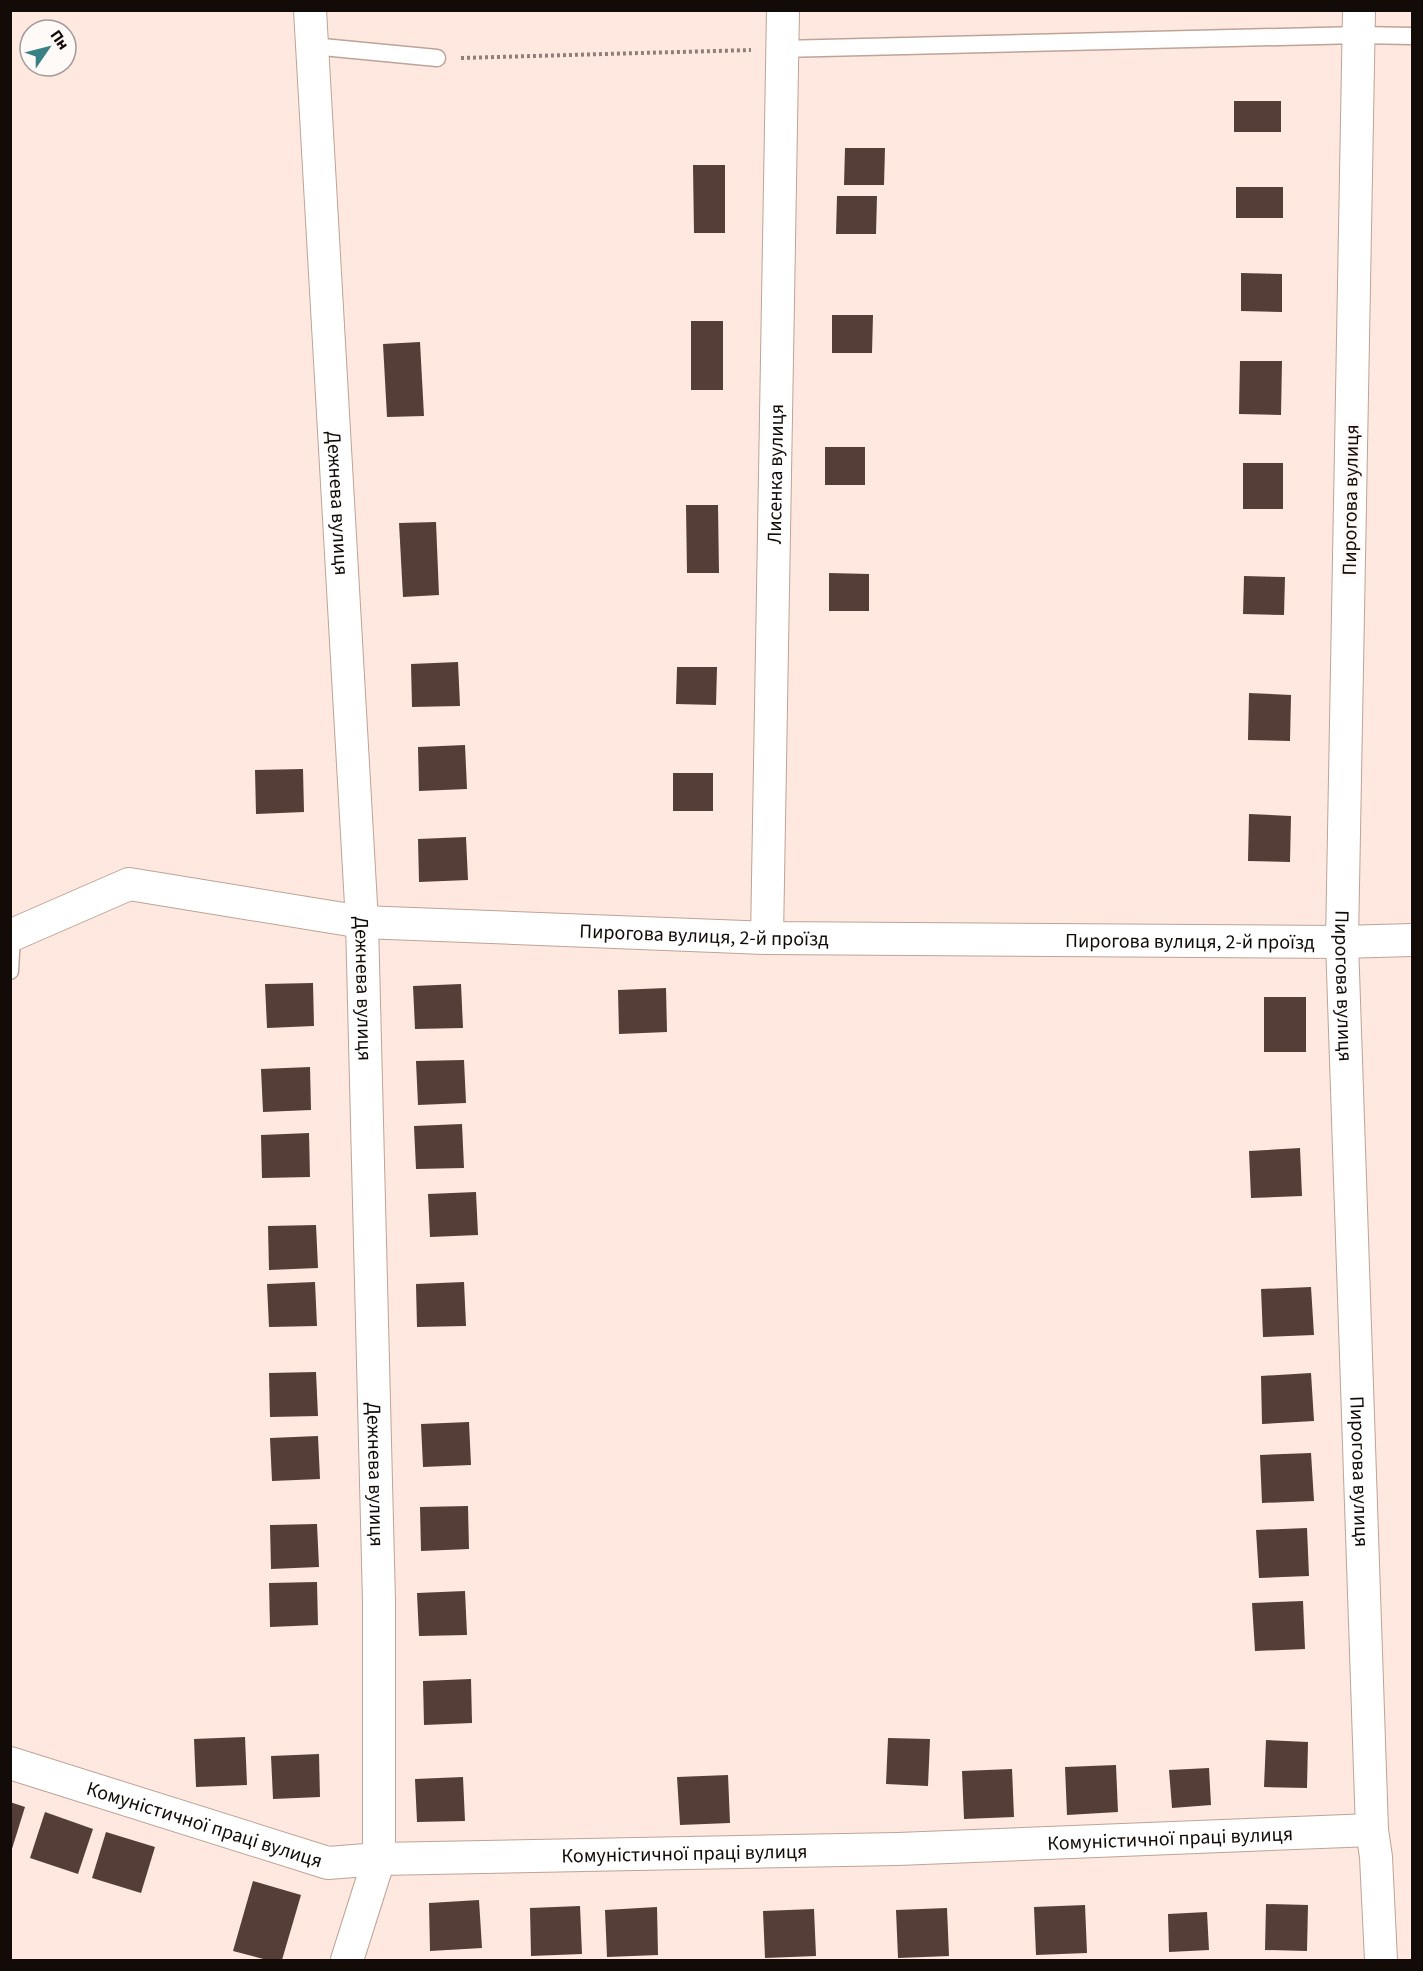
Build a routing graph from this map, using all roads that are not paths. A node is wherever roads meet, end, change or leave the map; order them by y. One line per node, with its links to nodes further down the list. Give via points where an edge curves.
1 (310, 10): 5 (street, Дежнева вулиця)
2 (783, 10): 6 (street, Лисенка вулиця)
3 (1359, 23): 4 (lane); 6 (lane); 12 (street, Пирогова вулиця)
4 (1413, 36)
5 (312, 46): 7 (lane); 8 (street, Дежнева вулиця)
6 (781, 49): 10 (street, Лисенка вулиця)
7 (437, 58)
8 (362, 922): 9 (street, Пирогова вулиця, 2-й проїзд, via 129,884); 10 (street, Пирогова вулиця, 2-й проїзд); 16 (street, Дежнева вулиця, via 379,1602)
9 (12, 935): 13 (lane)
10 (767, 938): 12 (street, Пирогова вулиця, 2-й проїзд)
11 (1413, 940): 12 (street, Пирогова вулиця, 2-й проїзд)
12 (1342, 942): 15 (street, Пирогова вулиця)
13 (10, 971)
14 (10, 1763): 16 (street, Комуністичної праці вулиця, via 328,1863)
15 (1372, 1830): 16 (street, Комуністичної праці вулиця, via 898,1849); 18 (street, Пирогова вулиця)
16 (379, 1859): 17 (street, Дежнева вулиця)
17 (347, 1960)
18 (1381, 1960)

